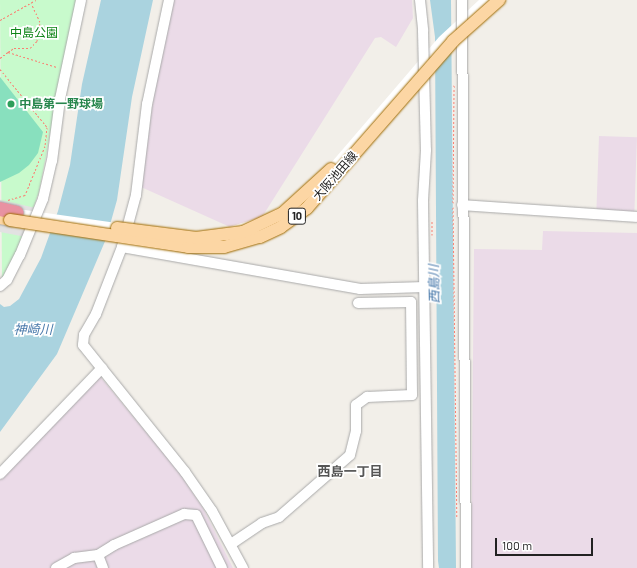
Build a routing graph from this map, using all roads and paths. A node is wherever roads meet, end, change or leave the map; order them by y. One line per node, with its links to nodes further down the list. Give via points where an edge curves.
1 (36, 0): 8 (path)
2 (81, 0): 19 (street, via 43,199 20,255 7,280)
3 (169, 0): 18 (street, via 147,104 136,195)
4 (420, 0): 20 (street, via 426,150 423,200)
5 (462, 0): 15 (street)
6 (485, 0): 16 (main road, 大阪池田線 / 10, bridge, via 447,35 322,179 292,206 263,225 232,235 182,238)
7 (499, 0): 16 (main road, 大阪池田線 / 10, bridge, via 453,41 307,208 281,227 260,238 224,247 188,247)
8 (31, 3): 9 (path); 10 (path, via 40,22 37,41 30,48 14,48)
9 (0, 20)
10 (8, 52): 11 (path); 12 (path)
11 (0, 58)
12 (61, 68)
13 (0, 69): 16 (path, via 47,128 45,146 25,195 16,200)
14 (454, 78): 26 (path)
15 (462, 205): 17 (street); 34 (street)
16 (5, 213)
17 (637, 217)
18 (122, 247): 21 (street, via 360,289); 24 (street, via 96,314 84,335 83,344)
19 (0, 286)
20 (425, 287): 21 (street); 33 (street)
21 (393, 288): 22 (street)
22 (393, 302): 23 (street); 27 (street, via 411,302 412,395 367,397 356,405 356,431 350,455 279,517 262,523)
23 (358, 303)
24 (102, 368): 25 (street); 27 (street, via 185,472)
25 (0, 474)
26 (457, 520)
27 (231, 544): 32 (street)
28 (98, 555): 29 (street, via 74,558); 30 (street); 31 (street, via 114,545 184,514 196,515)
29 (56, 568)
30 (103, 568)
31 (222, 568)
32 (243, 568)
33 (428, 568)
34 (466, 568)

